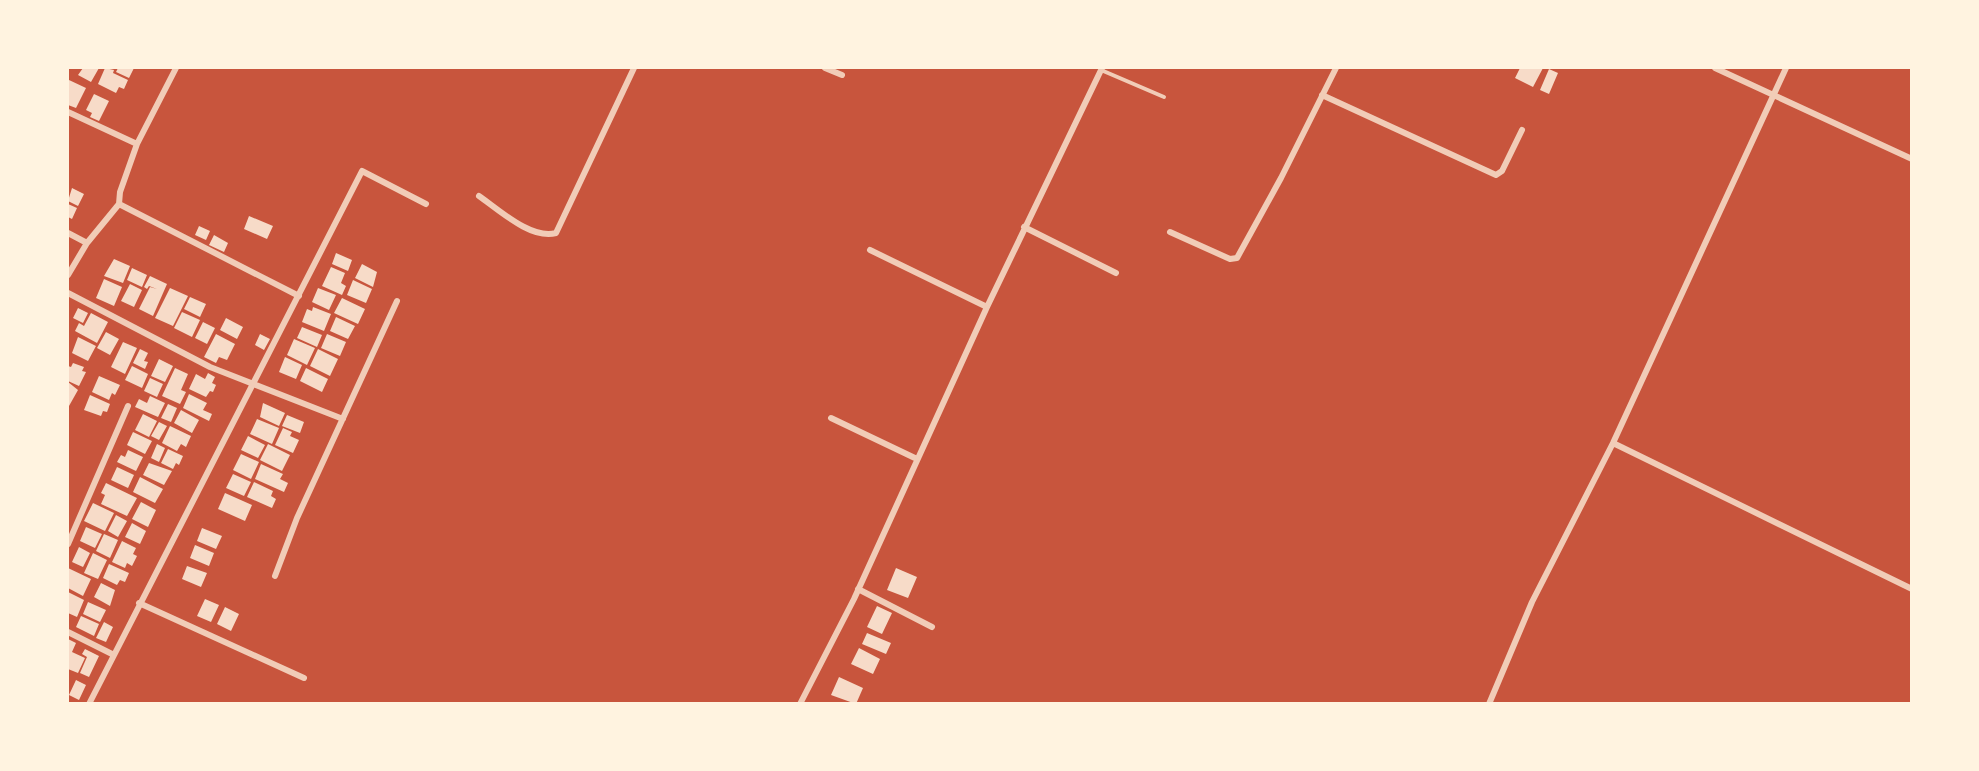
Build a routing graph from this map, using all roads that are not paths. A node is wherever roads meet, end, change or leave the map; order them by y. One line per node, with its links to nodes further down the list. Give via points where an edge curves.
1 (176, 68): 14 (street)
2 (634, 68): 16 (street, via 556,233 544,235 528,228)
3 (825, 68): 8 (street)
4 (1101, 68): 11 (lane); 19 (street)
5 (1336, 68): 10 (street)
6 (1715, 68): 9 (street)
7 (1786, 68): 9 (street)
8 (842, 75)
9 (1774, 94): 15 (street); 34 (street)
10 (1322, 95): 13 (street, via 1496,176); 20 (street, via 1237,258 1230,259)
11 (1164, 97)
12 (68, 112): 14 (street)
13 (1522, 130)
14 (137, 144): 17 (street)
15 (1911, 159)
16 (479, 196)
17 (119, 204): 22 (street); 27 (street)
18 (426, 204): 27 (street, via 362,171)
19 (1024, 227): 24 (street); 29 (street)
20 (1170, 232)
21 (68, 233): 22 (street)
22 (87, 243): 25 (street)
23 (870, 250): 29 (street)
24 (1116, 273)
25 (68, 275)
26 (68, 293): 30 (street, via 210,367)
27 (299, 296): 30 (street)
28 (397, 301): 33 (street)
29 (987, 307): 35 (street)
30 (255, 383): 33 (street); 40 (street)
31 (128, 406): 36 (street)
32 (831, 418): 35 (street)
33 (343, 419): 37 (street)
34 (1613, 443): 39 (street); 47 (street, via 1532,602)
35 (917, 459): 38 (street)
36 (68, 544)
37 (275, 576)
38 (858, 589): 41 (street); 46 (street)
39 (1911, 590)
40 (139, 603): 43 (street); 44 (street)
41 (932, 627)
42 (68, 632): 43 (street)
43 (112, 654): 45 (street)
44 (304, 678)
45 (90, 704)
46 (800, 704)
47 (1490, 704)

